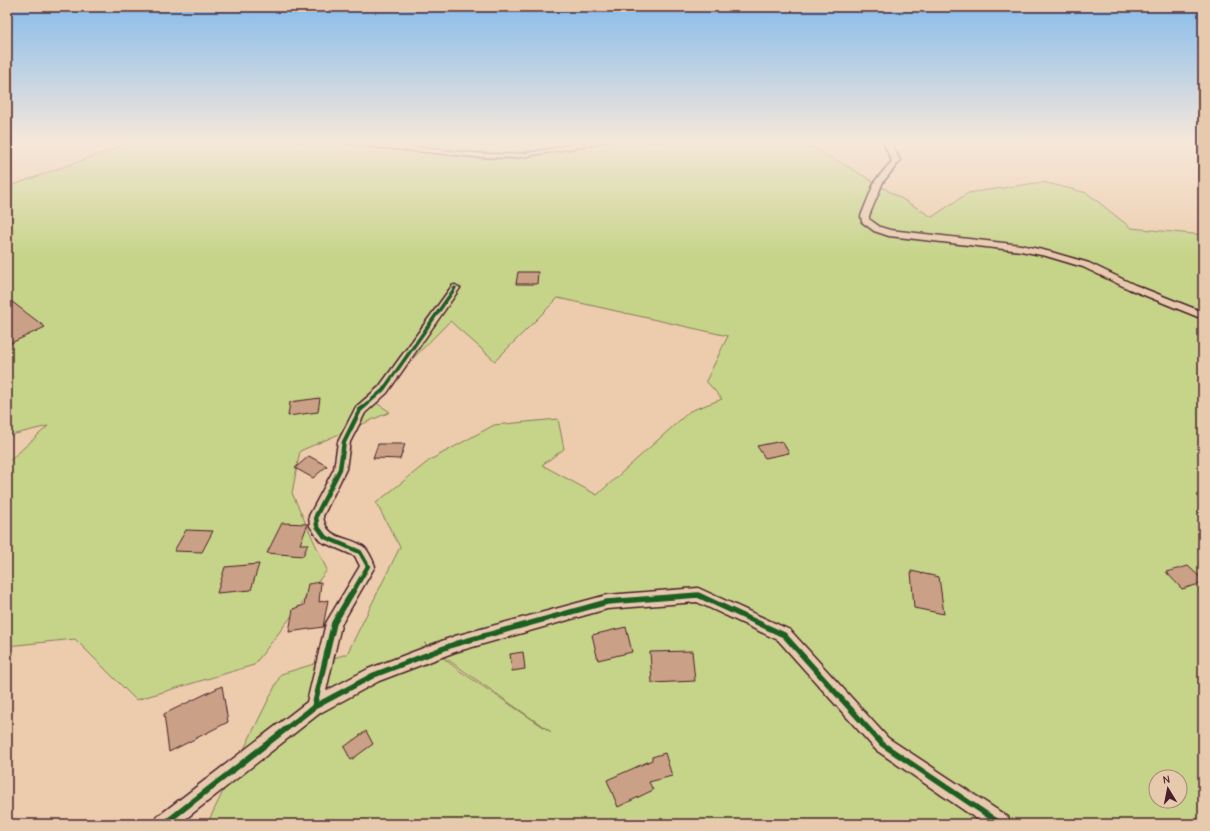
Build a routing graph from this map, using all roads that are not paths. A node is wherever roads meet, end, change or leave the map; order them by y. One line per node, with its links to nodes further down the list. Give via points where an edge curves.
1 (879, 181): 3 (street, via 865,216 865,220 878,229 889,233 1020,248 1048,254 1086,265)
2 (455, 288): 4 (street, via 383,390 360,410 344,442 340,469 316,516 317,526 325,536 360,552 368,566 334,623)
3 (1203, 316)
4 (314, 707): 5 (street); 6 (street, via 374,675 455,644 607,602 698,594 784,635 882,744)
5 (164, 824)
6 (1001, 824)

